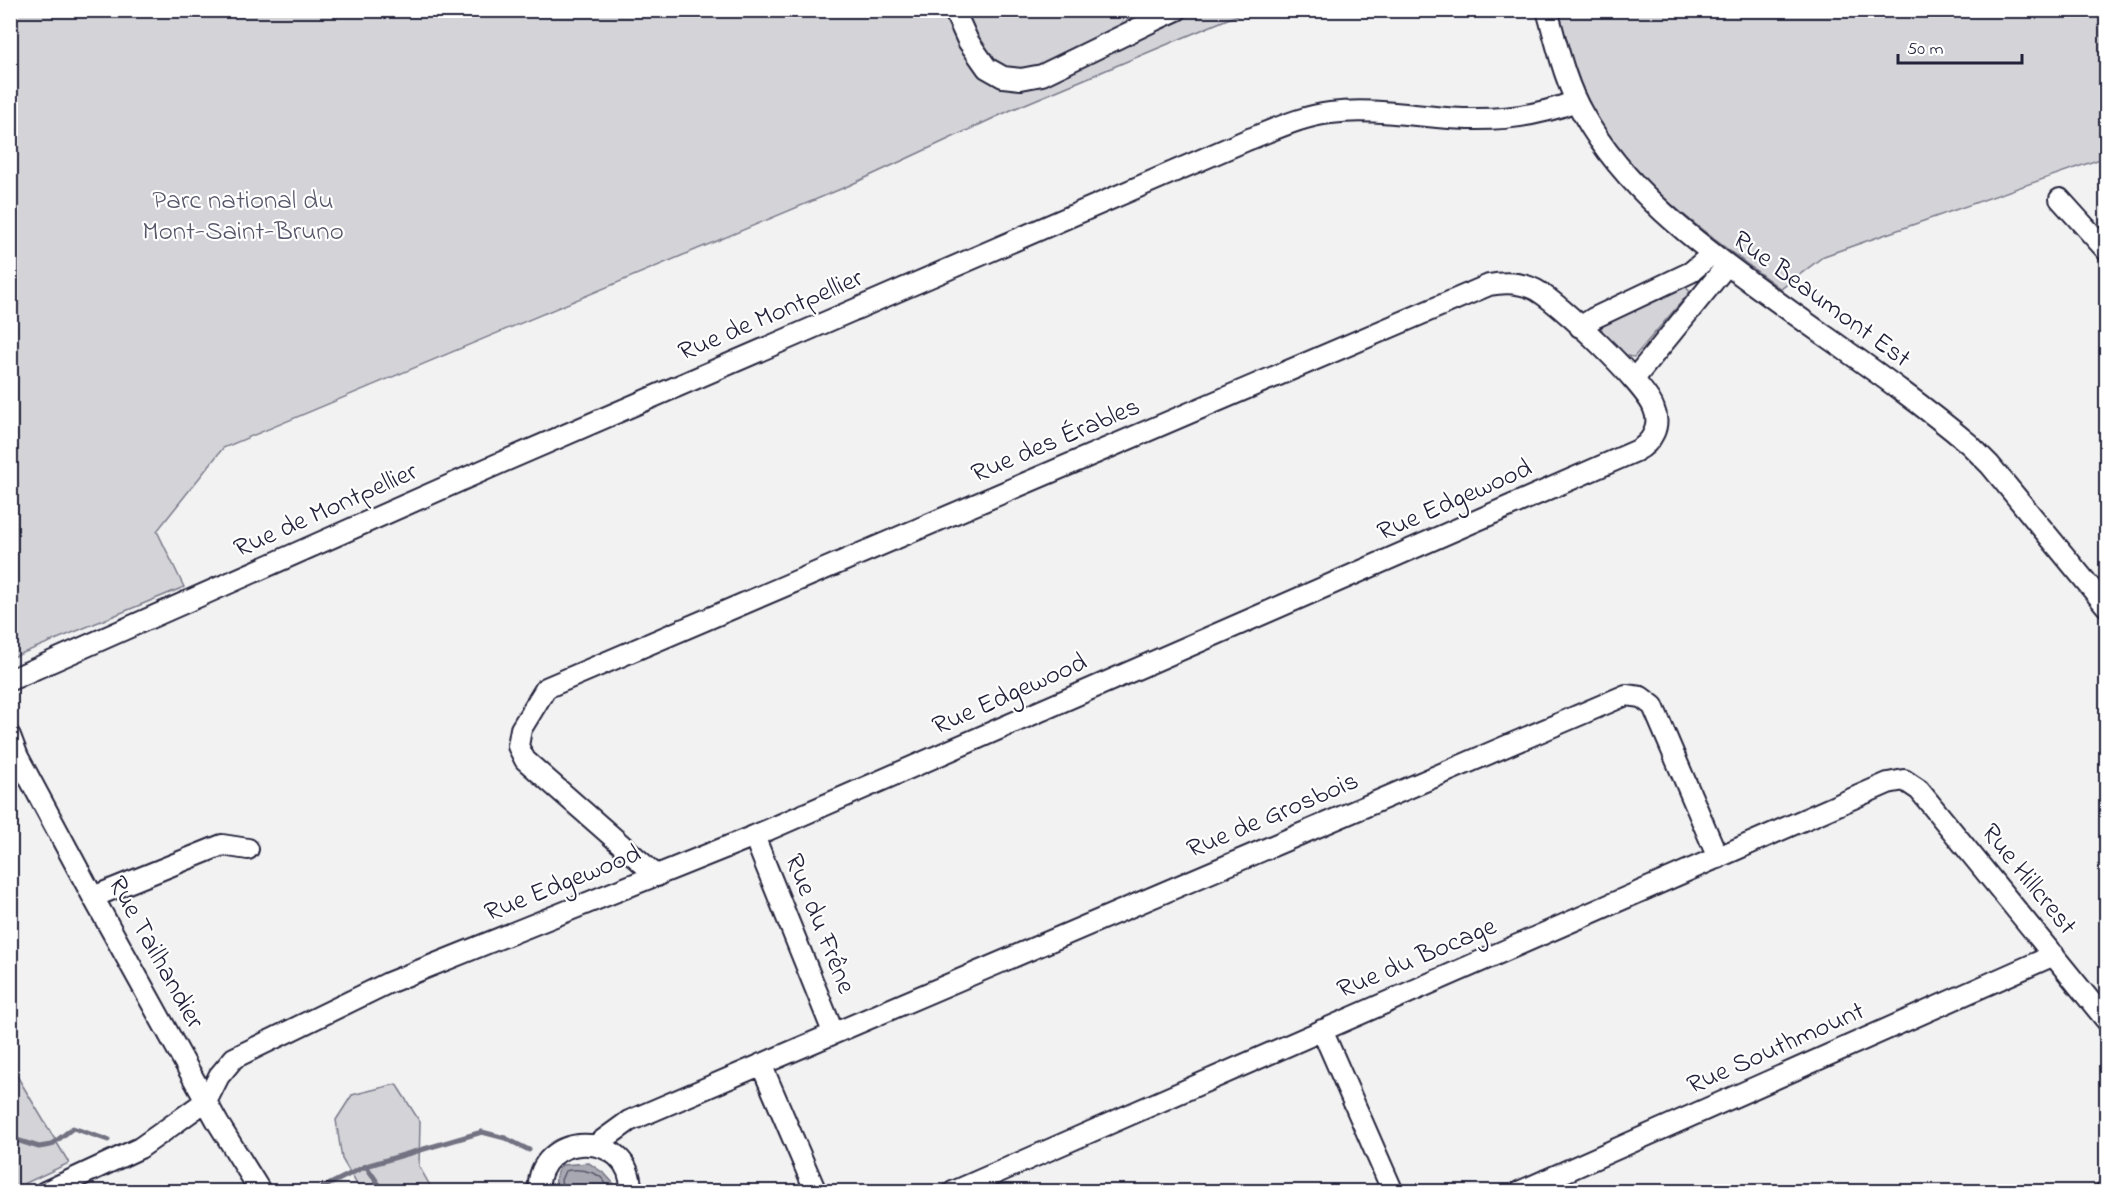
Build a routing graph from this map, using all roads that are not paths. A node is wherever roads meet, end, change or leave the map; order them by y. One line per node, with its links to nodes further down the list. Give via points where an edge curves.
1 (954, 10): 2 (street, via 968,41 987,68 1003,77 1021,79 1042,75)
2 (1177, 10)
3 (1547, 10): 4 (street, Rue Beaumont Est)
4 (1576, 100): 7 (street, Rue Beaumont Est, via 1623,171); 11 (street, Rue de Montpellier, via 1541,113 1506,118 1368,111 1328,113 1284,126 522,453)
5 (2060, 198): 6 (street)
6 (2106, 250)
7 (1720, 260): 8 (street); 9 (street); 10 (street, Rue Beaumont Est, via 1969,444)
8 (1580, 327): 9 (street, Rue des Érables); 18 (street, Rue des Érables, via 1543,294 1528,287 1505,283 1482,288 546,688 521,729 518,746 525,760)
9 (1634, 380): 15 (street, Rue Edgewood, via 1653,405 1656,421 1652,437 1636,452)
10 (2106, 606)
11 (10, 681)
12 (10, 736): 13 (street, Rue Tailhandier)
13 (14, 759): 19 (street, Rue Tailhandier)
14 (1904, 780): 17 (street, Rue du Bocage, via 1888,783); 20 (street, Rue Hillcrest, via 1919,790)
15 (754, 836): 18 (street, Rue Edgewood); 23 (street, Rue du Frêne)
16 (248, 849): 19 (street, via 222,845)
17 (1719, 858): 22 (street, Rue du Bocage); 23 (street, Rue de Grosbois, via 1653,706 1641,697 1626,695)
18 (657, 876): 25 (street, Rue Edgewood, via 388,983 234,1058)
19 (93, 897): 25 (street, Rue Tailhandier)
20 (2054, 955): 21 (street, Rue Hillcrest); 34 (street, Rue Southmount)
21 (2106, 1020)
22 (1322, 1030): 32 (street, Rue du Bocage); 33 (street)
23 (833, 1032): 24 (street, Rue de Grosbois)
24 (761, 1064): 26 (street, Rue de Grosbois, via 629,1121); 31 (street)
25 (207, 1100): 27 (street, via 140,1148); 28 (street, Rue Tailhandier)
26 (596, 1145): 29 (street, via 565,1148 552,1158 543,1171); 30 (street, via 611,1151 621,1161)
27 (45, 1191)
28 (261, 1191)
29 (540, 1191)
30 (631, 1191)
31 (816, 1191)
32 (953, 1191)
33 (1393, 1191)
34 (1519, 1191)

